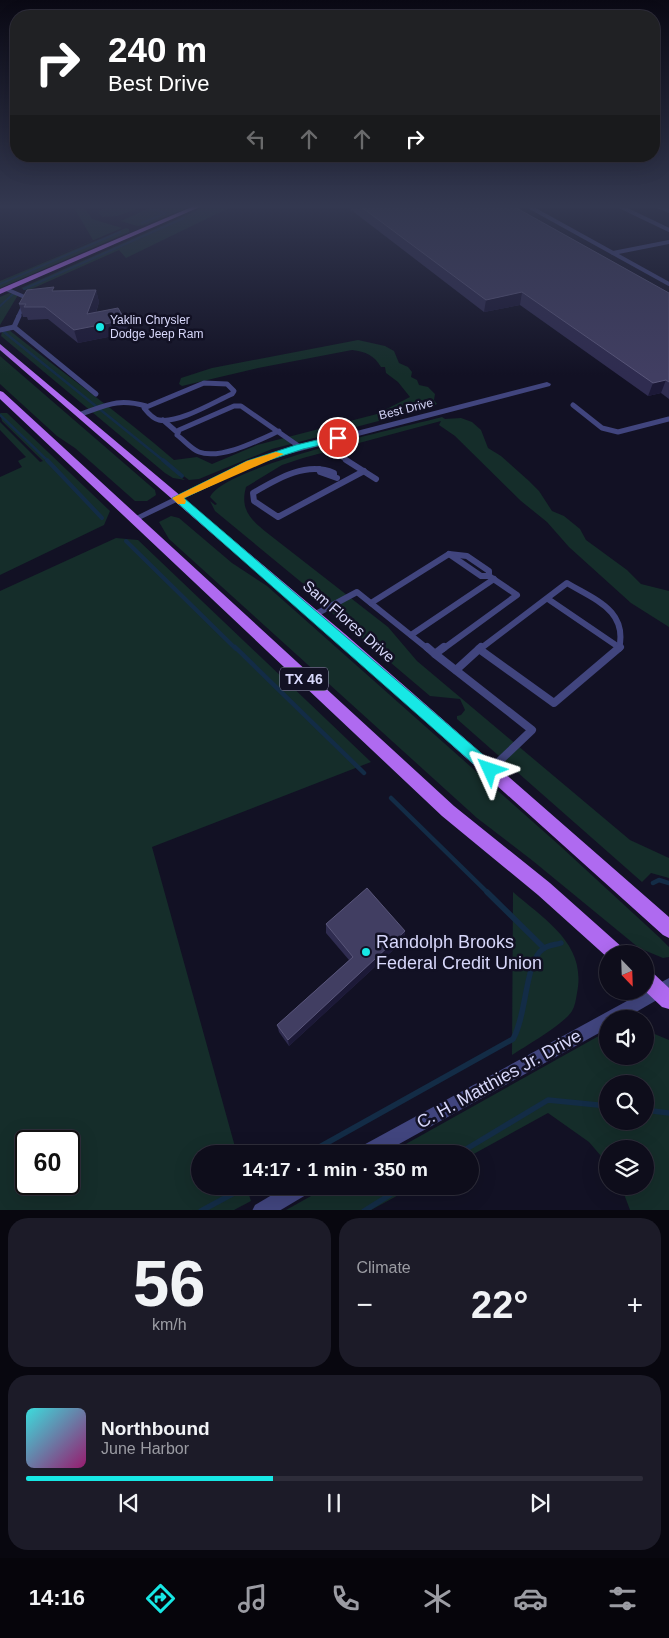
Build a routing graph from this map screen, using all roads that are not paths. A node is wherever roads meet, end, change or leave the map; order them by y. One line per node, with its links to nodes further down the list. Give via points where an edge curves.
1 (67, 262): 4 (main road)
2 (630, 262): 3 (lane)
3 (669, 284)
4 (3, 290): 5 (lane, via 26,298)
5 (14, 327): 6 (lane); 10 (lane)
6 (0, 330)
7 (0, 346): 15 (main road, Sam Flores Drive)
8 (547, 384): 20 (street, Best Drive)
9 (0, 394): 26 (main road, TX 46)
10 (96, 394)
11 (232, 394): 13 (lane, via 233,388 227,384 212,382); 14 (lane); 17 (lane)
12 (573, 405): 16 (lane, via 602,428 618,432)
13 (146, 406): 15 (lane, via 118,402); 17 (lane, via 144,408 149,414)
14 (241, 406): 18 (lane); 19 (lane, via 234,406)
15 (81, 414): 25 (main road, Sam Flores Drive)
16 (669, 419)
17 (163, 420): 19 (lane)
18 (279, 431): 19 (lane, via 211,454 200,452 177,436); 21 (lane)
19 (178, 433)
20 (319, 442): 21 (street, Best Drive); 22 (lane)
21 (300, 447): 25 (street, Best Drive, via 250,463)
22 (364, 471): 23 (lane); 24 (lane)
23 (376, 479)
24 (344, 482): 24 (lane, via 319,469 310,468 253,493 254,501 278,517)
25 (177, 498): 26 (street, Best Drive); 30 (main road, Sam Flores Drive)
26 (134, 519): 38 (main road, TX 46, via 448,811)
27 (492, 578): 29 (lane, via 489,571 467,556 449,554); 31 (lane); 34 (lane, via 517,595)
28 (548, 599): 32 (lane); 32 (lane, via 567,583 614,612 620,628); 33 (lane)
29 (371, 603): 30 (lane, via 357,592); 31 (lane)
30 (314, 615): 36 (main road, Sam Flores Drive)
31 (411, 635): 34 (lane)
32 (620, 648): 33 (lane, via 554,703)
33 (479, 649): 35 (lane)
34 (435, 654): 35 (lane)
35 (456, 670): 36 (lane, via 532,730)
36 (490, 770): 37 (main road, Sam Flores Drive)
37 (669, 929)
38 (607, 945)
39 (660, 989): 40 (street, C. H. Matthies Jr. Drive)
40 (624, 1010)
41 (599, 1024): 42 (street, C. H. Matthies Jr. Drive)
42 (380, 1145)
43 (288, 1195): 44 (street)
44 (261, 1210)

